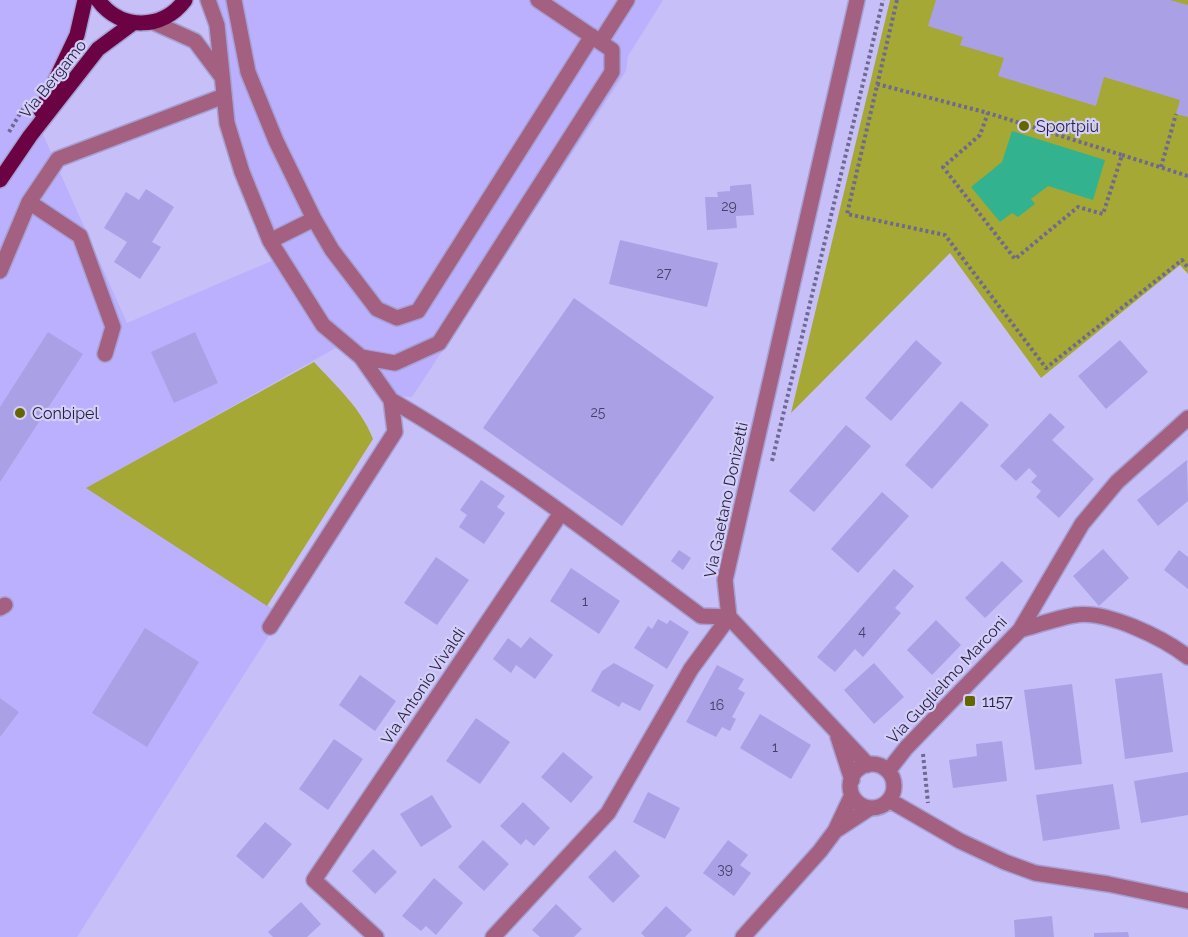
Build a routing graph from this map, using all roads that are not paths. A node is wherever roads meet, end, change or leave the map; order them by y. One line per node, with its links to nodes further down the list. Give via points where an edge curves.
1 (85, 0): 14 (main road, Via Bergamo, via 77,35)
2 (98, 0): 10 (main road, via 118,18)
3 (186, 0): 9 (main road, via 177,11)
4 (208, 0): 12 (street, via 217,25)
5 (234, 0): 17 (street, via 248,72)
6 (538, 0): 11 (street)
7 (627, 0): 11 (street)
8 (857, 0): 25 (street, Via Gaetano Donizetti, via 725,580)
9 (155, 22): 10 (main road); 12 (street, via 195,41)
10 (133, 23): 14 (main road, Via Bergamo, via 98,49)
11 (597, 38): 17 (street, via 418,311 397,318 377,309); 21 (street, via 612,50 612,72 440,343 394,363)
12 (224, 80): 13 (street)
13 (224, 96): 16 (street, via 58,159); 18 (street, via 227,123 242,172)
14 (30, 136): 15 (main road, Via Bergamo)
15 (0, 180)
16 (29, 202): 19 (street); 20 (street, via 80,236 113,327)
17 (314, 219): 18 (street)
18 (270, 241): 21 (street, via 323,325)
19 (0, 271)
20 (105, 354)
21 (361, 357): 22 (street)
22 (391, 400): 24 (street); 26 (street, via 395,432)
23 (1188, 418): 27 (street, Via Guglielmo Marconi, via 1117,482 1082,524)
24 (561, 513): 25 (street, via 701,616); 37 (street, Via Antonio Vivaldi, via 314,880)
25 (729, 617): 29 (street, via 822,714); 38 (street, via 691,669 608,813)
26 (270, 627)
27 (1020, 630): 28 (street, via 1077,615 1125,623 1169,642); 31 (street, Via Guglielmo Marconi)
28 (1188, 657)
29 (837, 735): 30 (street); 32 (street)
30 (868, 765): 31 (street, Via Guglielmo Marconi); 32 (street, via 855,773)
31 (888, 771): 33 (street, via 894,785)
32 (852, 787): 34 (street, via 856,801); 35 (street)
33 (889, 800): 34 (street); 36 (street, via 960,841 1035,873)
34 (870, 808): 35 (street)
35 (835, 831): 39 (street)
36 (1188, 901)
37 (376, 937)
38 (493, 937)
39 (743, 937)

